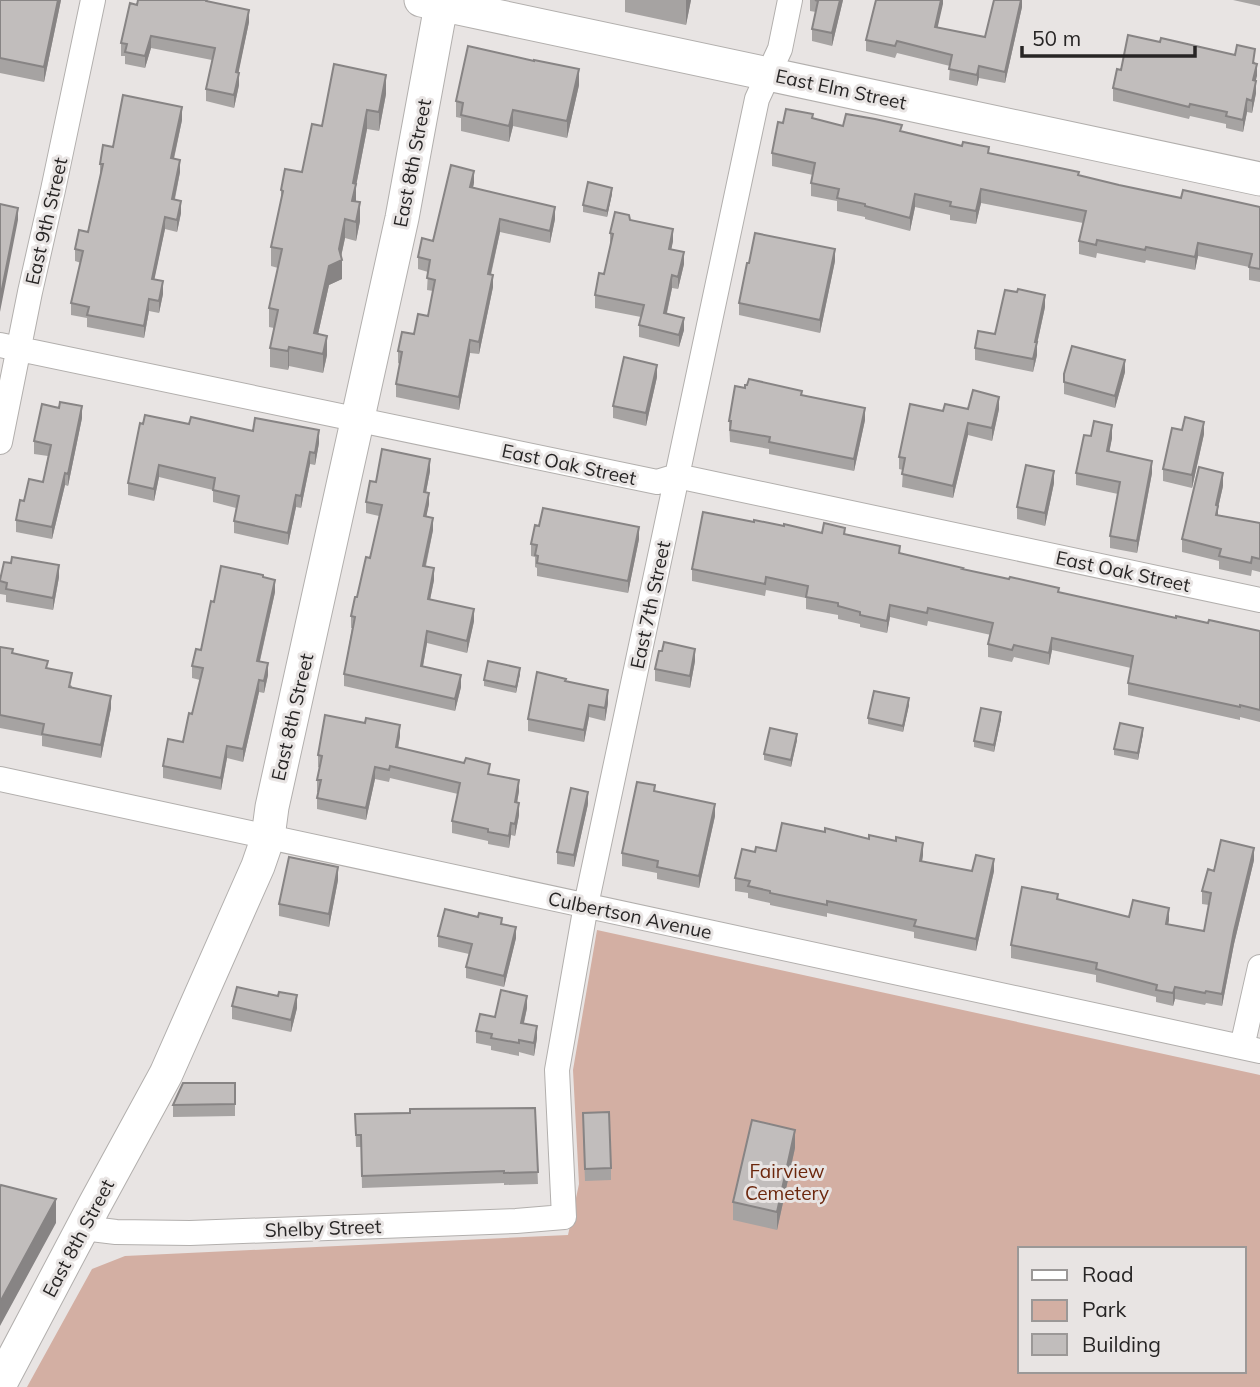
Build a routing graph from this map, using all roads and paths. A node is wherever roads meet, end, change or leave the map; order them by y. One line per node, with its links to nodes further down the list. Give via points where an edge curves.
1 (93, 0): 6 (street, East 9th Street, via 30,292)
2 (790, 0): 4 (street, East 7th Street)
3 (435, 1): 4 (street, East Elm Street); 7 (street, East 8th Street, via 402,218)
4 (774, 61): 5 (street, East Elm Street); 9 (street, East 7th Street, via 757,99)
5 (1260, 179)
6 (10, 347): 7 (street, East Oak Street); 8 (street, East 9th Street)
7 (357, 420): 9 (street, East Oak Street, via 657,482); 12 (street, East 8th Street)
8 (0, 442)
9 (677, 476): 10 (street, East Oak Street); 13 (street, East 7th Street)
10 (1260, 600)
11 (0, 779): 12 (street, Culbertson Avenue)
12 (268, 837): 13 (street, Culbertson Avenue); 17 (street, East 8th Street, via 166,1074)
13 (586, 905): 15 (street, Culbertson Avenue); 16 (street, East 7th Street, via 557,1070)
14 (1260, 967): 15 (street)
15 (1251, 1049)
16 (564, 1217): 17 (street, Shelby Street, via 190,1233)
17 (83, 1228): 18 (street, East 8th Street)
18 (0, 1384)

